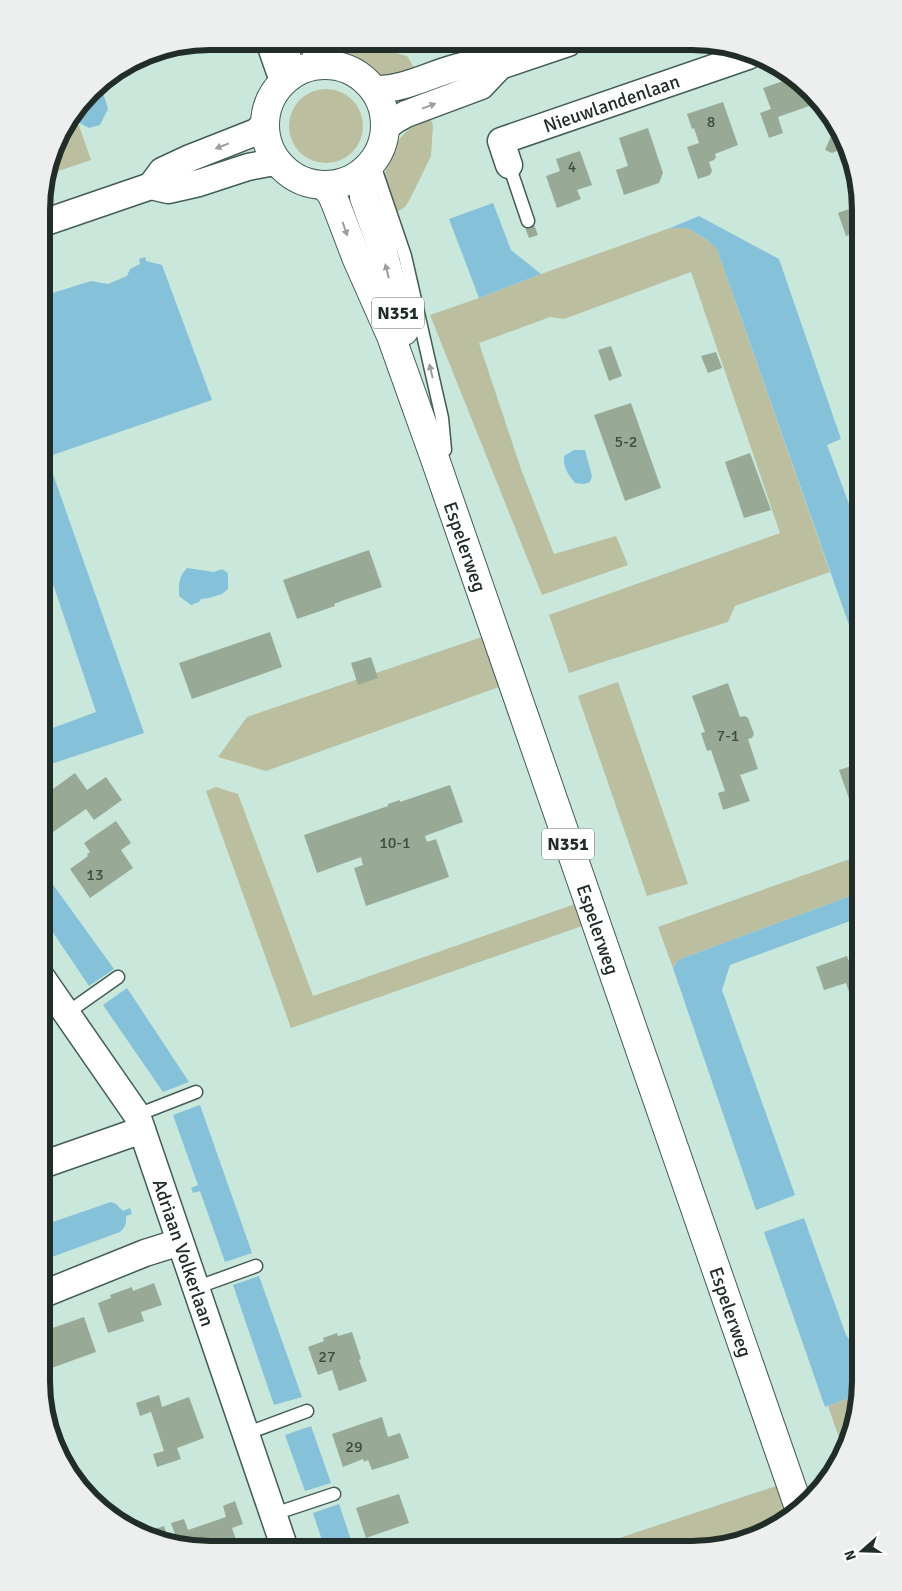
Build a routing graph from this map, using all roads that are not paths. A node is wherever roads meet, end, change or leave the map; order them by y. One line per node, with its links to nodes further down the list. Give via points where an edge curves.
1 (266, 50): 8 (lane)
2 (284, 50): 8 (main road, via 290,68)
3 (317, 50): 6 (main road)
4 (549, 50): 7 (street)
5 (741, 58): 13 (street, Nieuwlandenlaan, via 501,141)
6 (327, 65): 8 (main road, via 307,68); 9 (main road, via 353,72)
7 (500, 66): 9 (street, via 474,63 385,90); 11 (street, one-way to 7, via 406,114 481,86)
8 (283, 82): 10 (main road, via 270,102)
9 (374, 89): 11 (main road, via 383,108)
10 (265, 124): 12 (main road, via 268,145); 15 (street, one-way to 15, via 256,132 162,171)
11 (385, 128): 14 (main road, via 383,142)
12 (278, 163): 15 (street, via 248,167 168,190); 16 (main road, via 298,179)
13 (509, 165): 17 (lane)
14 (368, 167): 16 (main road, via 344,182); 31 (main road, Espelerweg / N351, one-way to 14, via 398,311 381,245 364,197)
15 (151, 186): 18 (street)
16 (324, 186): 33 (main road, Espelerweg / N351, one-way to 33, via 337,206 390,336 435,459)
17 (528, 220)
18 (50, 221)
19 (118, 977): 21 (lane)
20 (50, 989): 21 (street, Adriaan Volkerlaan)
21 (67, 1013): 23 (street, Adriaan Volkerlaan)
22 (196, 1092): 23 (lane)
23 (139, 1123): 24 (street); 25 (street, Adriaan Volkerlaan)
24 (50, 1162)
25 (180, 1242): 27 (street, Adriaan Volkerlaan); 28 (street)
26 (256, 1266): 27 (lane)
27 (195, 1288): 30 (street, Adriaan Volkerlaan)
28 (50, 1291)
29 (307, 1411): 30 (lane)
30 (245, 1434): 34 (street, Adriaan Volkerlaan)
31 (808, 1491)
32 (334, 1494): 34 (lane)
33 (797, 1501)
34 (274, 1514): 35 (street, Adriaan Volkerlaan)
35 (283, 1541)

